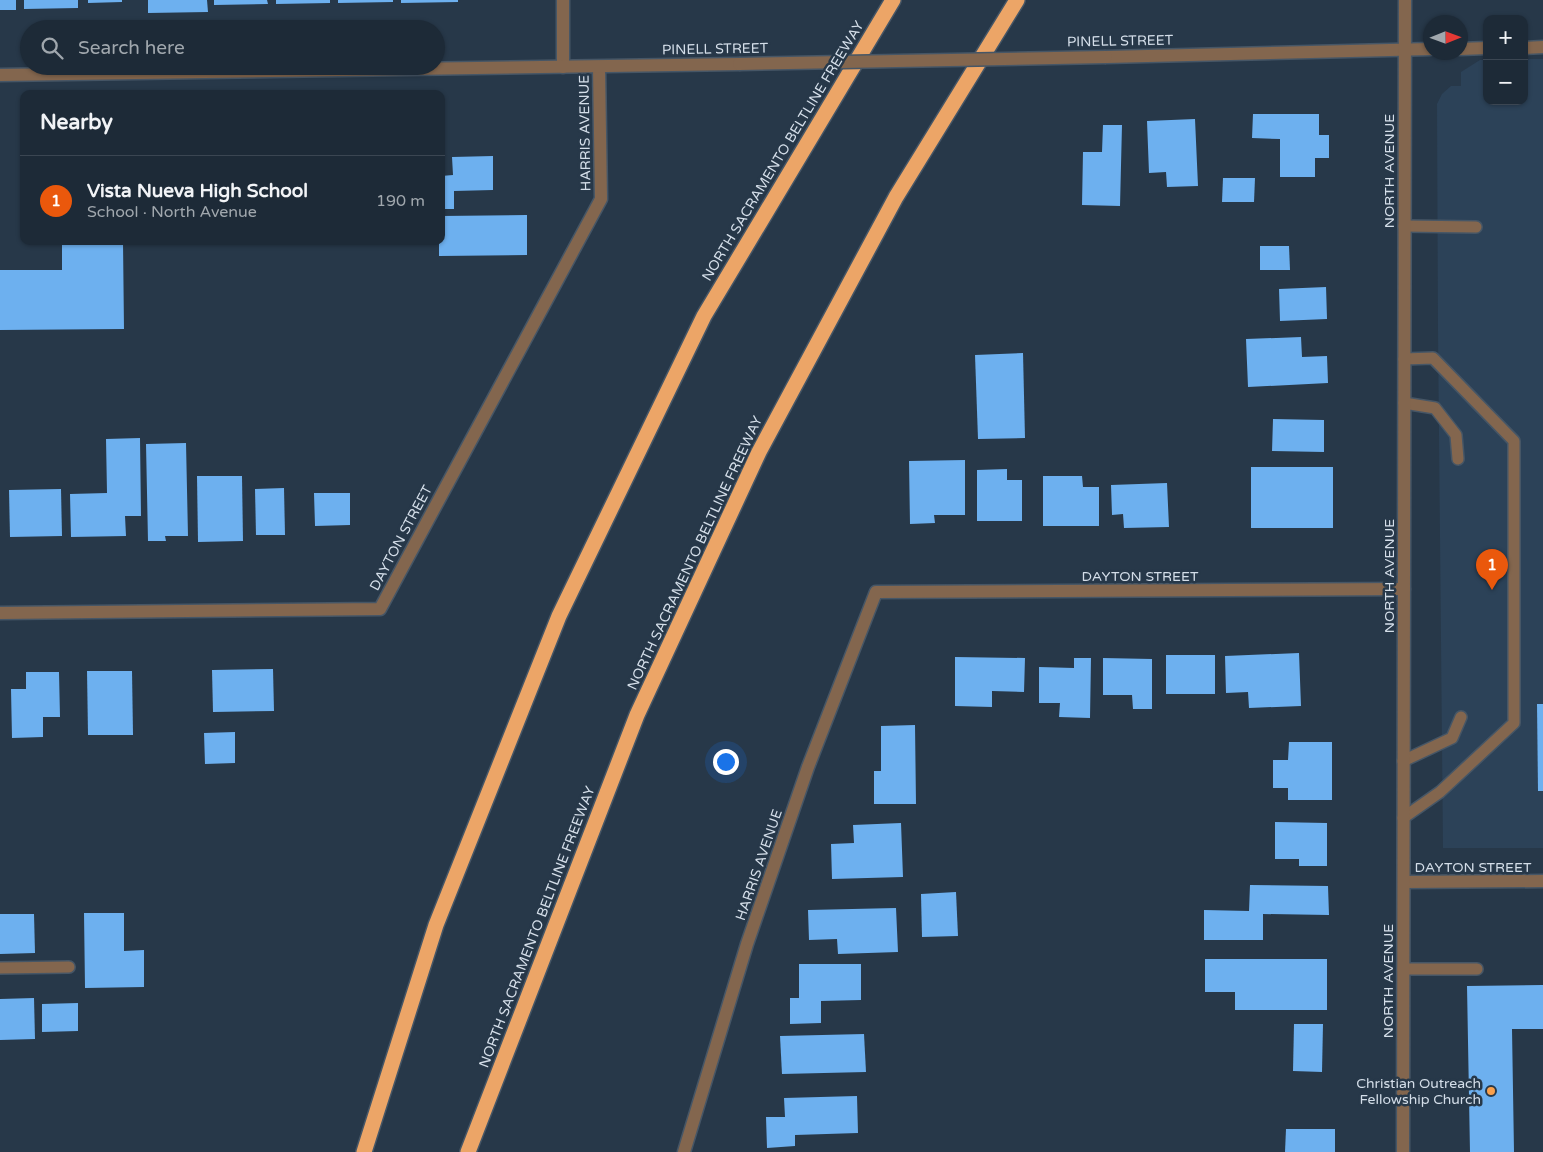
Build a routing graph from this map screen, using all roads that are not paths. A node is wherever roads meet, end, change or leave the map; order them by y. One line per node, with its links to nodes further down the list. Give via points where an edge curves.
1 (563, 0): 11 (street, HARRIS AVENUE)
2 (893, 0): 34 (highway, NORTH SACRAMENTO BELTLINE FREEWAY, via 704,316 559,616 436,925)
3 (1017, 0): 35 (highway, NORTH SACRAMENTO BELTLINE FREEWAY, via 896,197 759,452 637,715)
4 (1405, 0): 10 (street, NORTH AVENUE)
5 (1543, 47): 7 (street)
6 (1483, 48): 9 (street)
7 (1528, 48)
8 (1423, 49): 10 (street, PINELL STREET)
9 (1468, 49)
10 (1405, 50): 12 (street, PINELL STREET, bridge); 17 (street, NORTH AVENUE)
11 (563, 67): 12 (street, PINELL STREET); 13 (street, PINELL STREET)
12 (600, 67): 16 (street, HARRIS AVENUE)
13 (445, 69)
14 (0, 75): 15 (street, PINELL STREET)
15 (20, 75)
16 (601, 199): 24 (street, DAYTON STREET, via 380,609)
17 (1404, 226): 18 (lane); 19 (street, NORTH AVENUE)
18 (1476, 228)
19 (1404, 359): 20 (street, NORTH AVENUE); 27 (lane, via 1433,358 1514,441 1514,723 1440,792)
20 (1404, 403): 21 (lane, via 1435,408 1456,435); 22 (street, NORTH AVENUE)
21 (1458, 459)
22 (1404, 589): 23 (street, DAYTON STREET); 26 (street, NORTH AVENUE)
23 (876, 592): 36 (street, HARRIS AVENUE, via 808,767 754,925)
24 (0, 612)
25 (1461, 717): 26 (lane, via 1452,738)
26 (1403, 761): 27 (street, NORTH AVENUE)
27 (1403, 818): 28 (street, NORTH AVENUE)
28 (1404, 882): 29 (street, DAYTON STREET); 33 (street, NORTH AVENUE)
29 (1543, 882)
30 (69, 967): 31 (lane)
31 (0, 968)
32 (1477, 968): 33 (lane)
33 (1403, 969): 37 (street, NORTH AVENUE)
34 (364, 1152)
35 (468, 1152)
36 (684, 1152)
37 (1403, 1152)

